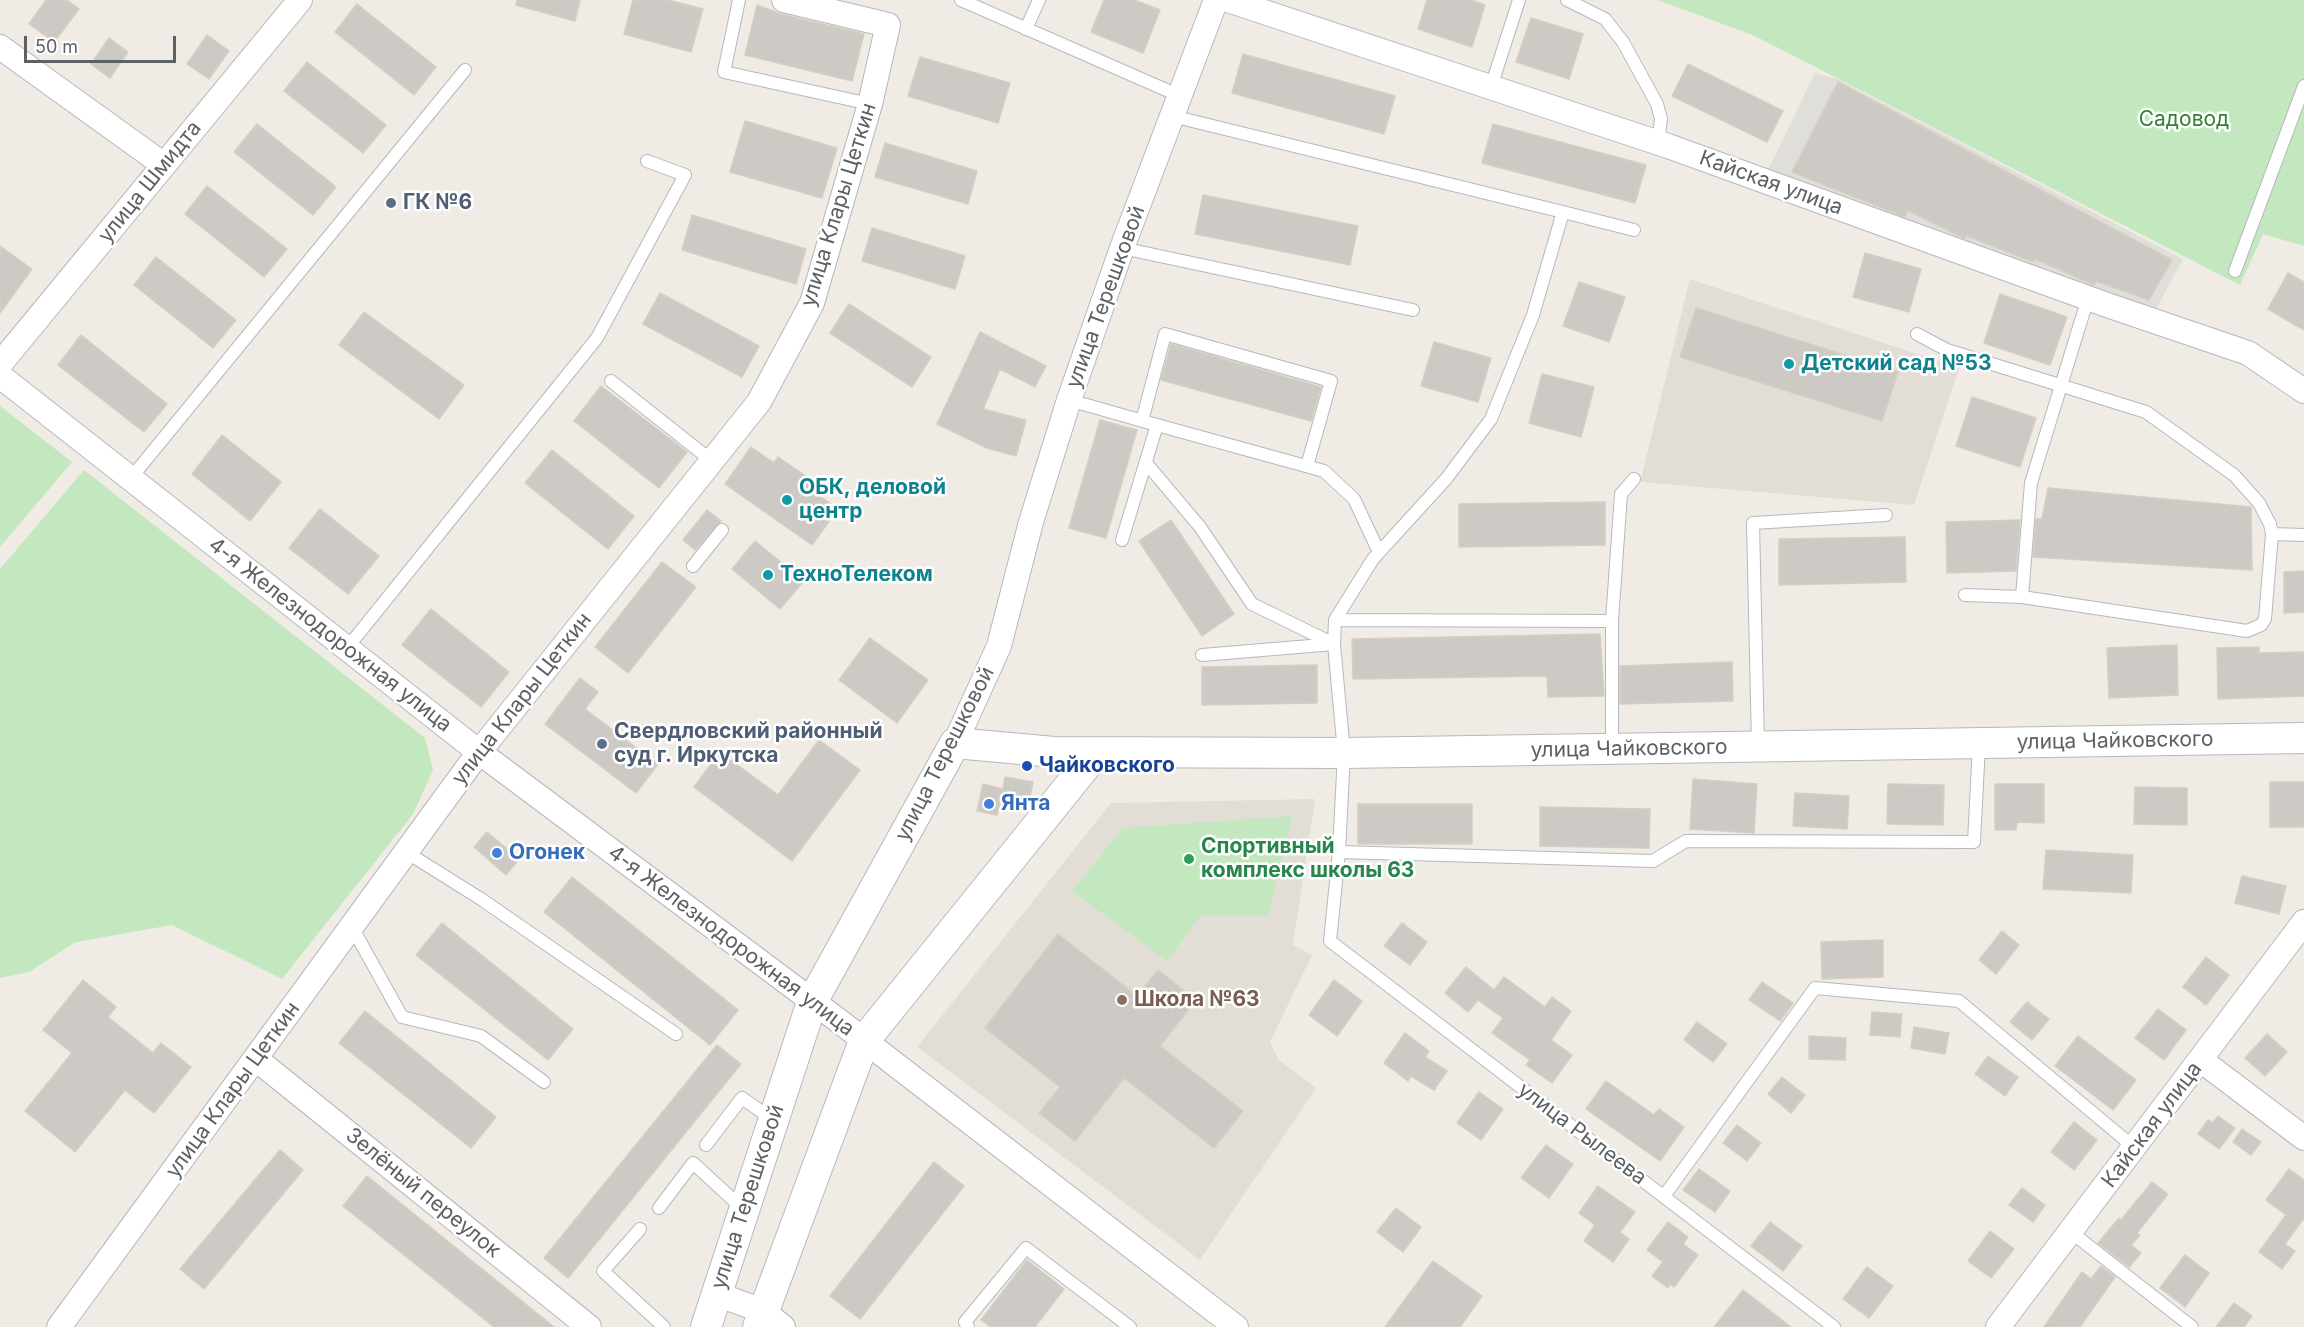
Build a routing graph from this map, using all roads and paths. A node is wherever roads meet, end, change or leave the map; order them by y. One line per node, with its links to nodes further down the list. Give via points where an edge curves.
1 (300, 0): 20 (street, улица Шмидта)
2 (739, 0): 16 (lane, via 724,72)
3 (784, 0): 16 (street, улица Клары Цеткин, via 888,25)
4 (961, 0): 11 (lane)
5 (1039, 0): 11 (lane)
6 (1216, 0): 17 (street, улица Терешковой)
7 (1228, 0): 10 (street, Кайская улица)
8 (1567, 0): 18 (lane, via 1605,19 1623,42 1657,104 1661,119)
9 (1523, 1): 15 (lane)
10 (1261, 5): 15 (street, Кайская улица)
11 (1026, 29): 17 (lane)
12 (0, 47): 20 (street)
13 (465, 70): 39 (lane)
14 (2304, 86): 24 (lane)
15 (1491, 87): 18 (street, Кайская улица)
16 (870, 104): 36 (street, улица Клары Цеткин, via 812,303 759,402)
17 (1176, 106): 21 (lane); 23 (street, улица Терешковой)
18 (1658, 142): 25 (street, Кайская улица)
19 (647, 161): 53 (lane, via 685,175 597,338)
20 (164, 165): 28 (street, улица Шмидта)
21 (1563, 212): 22 (lane); 46 (lane, via 1533,315 1491,420 1446,479)
22 (1634, 231)
23 (1122, 248): 26 (lane); 33 (street, улица Терешковой)
24 (2235, 271)
25 (2088, 298): 31 (lane); 32 (street, Кайская улица, via 2248,353)
26 (1413, 310)
27 (1917, 334): 31 (lane, via 1947,350)
28 (0, 364)
29 (0, 376): 39 (street, 4-я Железнодорожная улица)
30 (611, 381): 36 (lane)
31 (2062, 386): 43 (lane, via 2146,412 2234,475 2259,503); 49 (lane, via 2031,483)
32 (2304, 391)
33 (1069, 400): 34 (lane); 56 (street, улица Терешковой, via 1031,522 999,646)
34 (1142, 420): 35 (lane); 38 (lane, via 1165,334 1331,381)
35 (1157, 425): 37 (lane); 38 (lane)
36 (712, 461): 60 (street, улица Клары Цеткин)
37 (1147, 464): 45 (lane); 52 (lane, via 1200,527 1252,604)
38 (1307, 466): 46 (lane, via 1324,471 1354,499)
39 (131, 478): 53 (street, 4-я Железнодорожная улица)
40 (1634, 479): 51 (lane, via 1621,494)
41 (1886, 514): 58 (lane, via 1753,523)
42 (722, 530): 47 (lane)
43 (2272, 534): 44 (lane); 49 (lane, via 2265,619 2247,631)
44 (2304, 535)
45 (1122, 540)
46 (1379, 552): 50 (lane)
47 (693, 566)
48 (1965, 595): 49 (lane)
49 (2022, 597)
50 (1335, 620): 51 (lane); 52 (lane)
51 (1612, 621): 59 (lane)
52 (1334, 644): 54 (lane); 62 (lane)
53 (347, 648): 60 (street, 4-я Железнодорожная улица)
54 (1202, 655)
55 (2304, 738): 57 (street, улица Чайковского)
56 (955, 743): 61 (street, улица Чайковского); 67 (street, улица Терешковой)
57 (1979, 743): 58 (street, улица Чайковского); 64 (lane, via 1974,842 1686,842 1653,861)
58 (1758, 747): 59 (street, улица Чайковского)
59 (1612, 749): 62 (street, улица Чайковского)
60 (479, 752): 63 (street, улица Клары Цеткин); 67 (street, 4-я Железнодорожная улица)
61 (1096, 753): 62 (street, улица Чайковского); 69 (street)
62 (1344, 753): 64 (lane)
63 (406, 852): 66 (street, улица Клары Цеткин); 68 (lane, via 481,898)
64 (1339, 852): 77 (lane, улица Рылеева, via 1330,941)
65 (2304, 922): 71 (street, Кайская улица)
66 (352, 927): 70 (street, улица Клары Цеткин); 72 (lane, via 402,1017 481,1036)
67 (812, 1002): 69 (street, 4-я Железнодорожная улица); 73 (street, улица Терешковой)
68 (676, 1034)
69 (864, 1041): 83 (street); 90 (street, 4-я Железнодорожная улица)
70 (256, 1059): 84 (street, улица Клары Цеткин); 85 (street, Зелёный переулок)
71 (2202, 1060): 74 (street); 76 (street, Кайская улица)
72 (544, 1082)
73 (773, 1119): 75 (lane, via 742,1098); 79 (street, улица Терешковой)
74 (2304, 1138)
75 (706, 1145)
76 (2135, 1148): 77 (lane, via 1959,1001 1815,988); 81 (street, Кайская улица)
77 (1664, 1196): 91 (lane, улица Рылеева)
78 (659, 1208): 79 (lane, via 693,1163)
79 (744, 1210): 82 (street, улица Терешковой)
80 (640, 1229): 86 (lane, via 603,1271)
81 (2071, 1232): 92 (street, Кайская улица); 93 (lane)
82 (716, 1294): 83 (street); 87 (street, улица Терешковой)
83 (768, 1322)
84 (59, 1327)
85 (589, 1327)
86 (664, 1327)
87 (706, 1327)
88 (968, 1327): 89 (lane, via 965,1322 1026,1248)
89 (1130, 1327)
90 (1236, 1327)
91 (1834, 1327)
92 (1998, 1327)
93 (2192, 1327)

